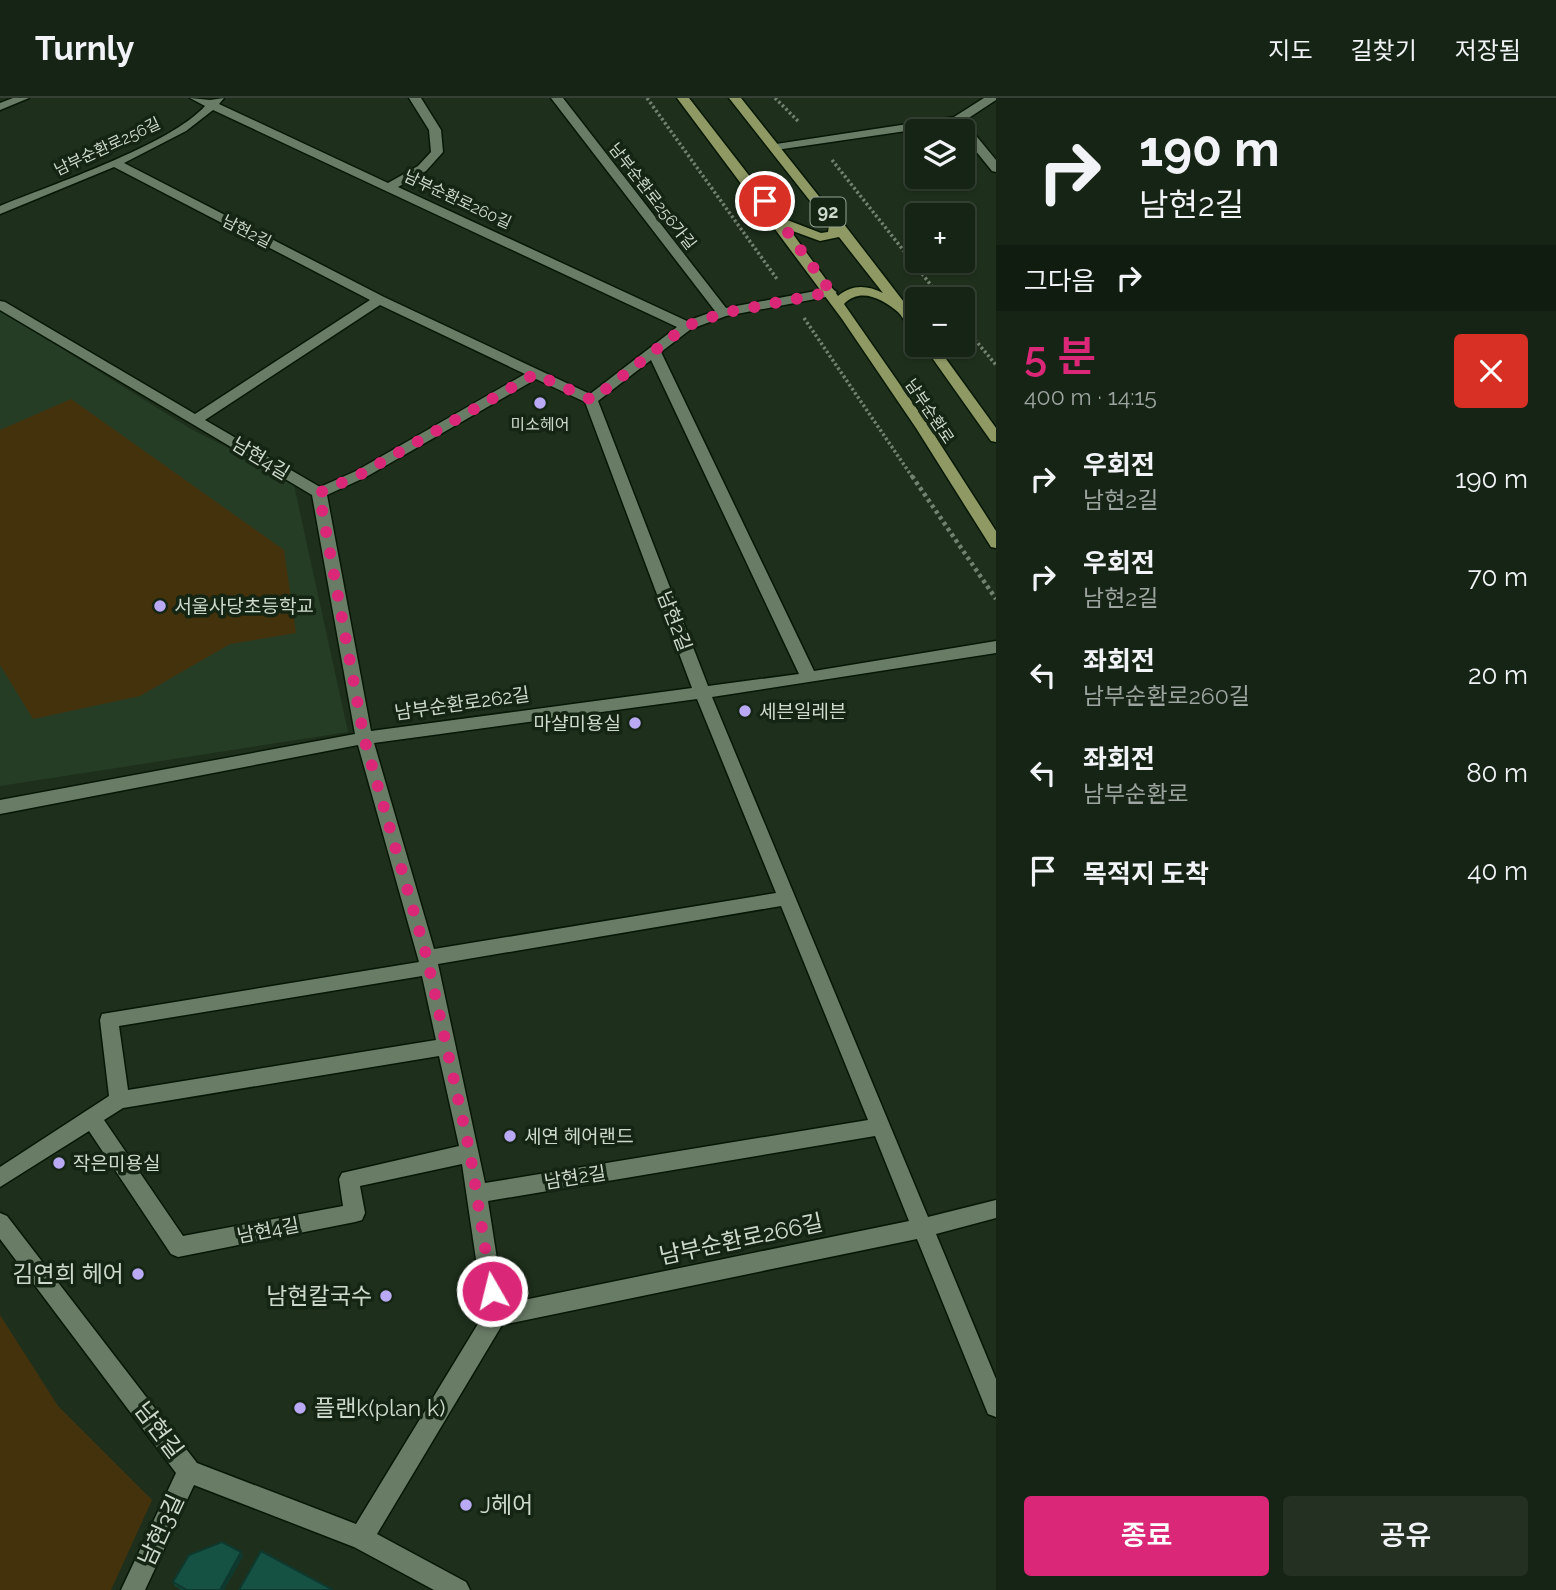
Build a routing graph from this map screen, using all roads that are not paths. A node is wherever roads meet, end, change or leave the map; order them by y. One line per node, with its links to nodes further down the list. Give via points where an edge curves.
1 (23, 98): 9 (street)
2 (196, 98): 8 (street, 남부순환로260길)
3 (415, 98): 16 (street, via 435,126 438,146 428,165)
4 (557, 98): 25 (street, 남부순환로256가길)
5 (683, 98): 18 (main road, 남부순환로 / 92)
6 (735, 98): 13 (main road, 92)
7 (992, 98): 10 (street)
8 (216, 102): 14 (street, 남부순환로256길, via 190,124); 16 (street, 남부순환로260길)
9 (0, 107)
10 (959, 119)
11 (905, 128): 13 (street)
12 (975, 142): 15 (street)
13 (776, 147): 19 (main road, 92)
14 (115, 163): 17 (street, 남부순환로256길); 21 (street, 남현2길)
15 (996, 168)
16 (390, 187): 26 (street, 남부순환로260길)
17 (0, 210)
18 (781, 222): 19 (main road, via 825,238 834,235); 20 (main road, 남부순환로 / 92)
19 (836, 222): 23 (main road, 92)
20 (835, 298): 24 (main road, via 865,290); 25 (street, via 791,299); 34 (main road, 남부순환로 / 92)
21 (379, 300): 29 (street, 남현2길); 31 (street)
22 (0, 305): 31 (street, 남현4길)
23 (905, 312)
24 (905, 312)
25 (723, 313): 26 (street)
26 (686, 326): 27 (street)
27 (655, 353): 30 (street); 36 (street)
28 (938, 357): 32 (main road, 남부순환로)
29 (535, 374): 30 (street, 남현2길); 33 (street, via 361,474)
30 (592, 400): 37 (street, 남현2길)
31 (196, 419): 33 (street, 남현4길)
32 (996, 438)
33 (319, 493): 38 (street)
34 (996, 543)
35 (996, 647): 36 (street, 남부순환로262길)
36 (809, 678): 37 (street, 남부순환로262길)
37 (702, 692): 38 (street, 남부순환로262길); 40 (street, 남현2길)
38 (364, 738): 39 (street, 남부순환로262길); 41 (street)
39 (0, 807)
40 (788, 898): 41 (street); 45 (street, 남현2길)
41 (427, 963): 42 (street); 43 (street, via 109,1020)
42 (446, 1048): 43 (street); 46 (street)
43 (118, 1100): 44 (street)
44 (92, 1119): 46 (street, 남현4길, via 177,1247 355,1213 349,1179); 47 (street)
45 (879, 1127): 48 (street, 남현2길); 51 (street, 남현2길)
46 (470, 1153): 48 (street)
47 (0, 1178)
48 (478, 1193): 52 (street)
49 (996, 1209): 51 (street, 남부순환로266길)
50 (0, 1223): 54 (street, 남현길)
51 (922, 1228): 52 (street, 남부순환로266길); 53 (street, 남현2길)
52 (495, 1316): 55 (street)
53 (996, 1406)
54 (190, 1471): 55 (street, 남현길); 56 (street, 남현3길)
55 (361, 1538): 57 (street, 남현길)
56 (133, 1590)
57 (458, 1590)

